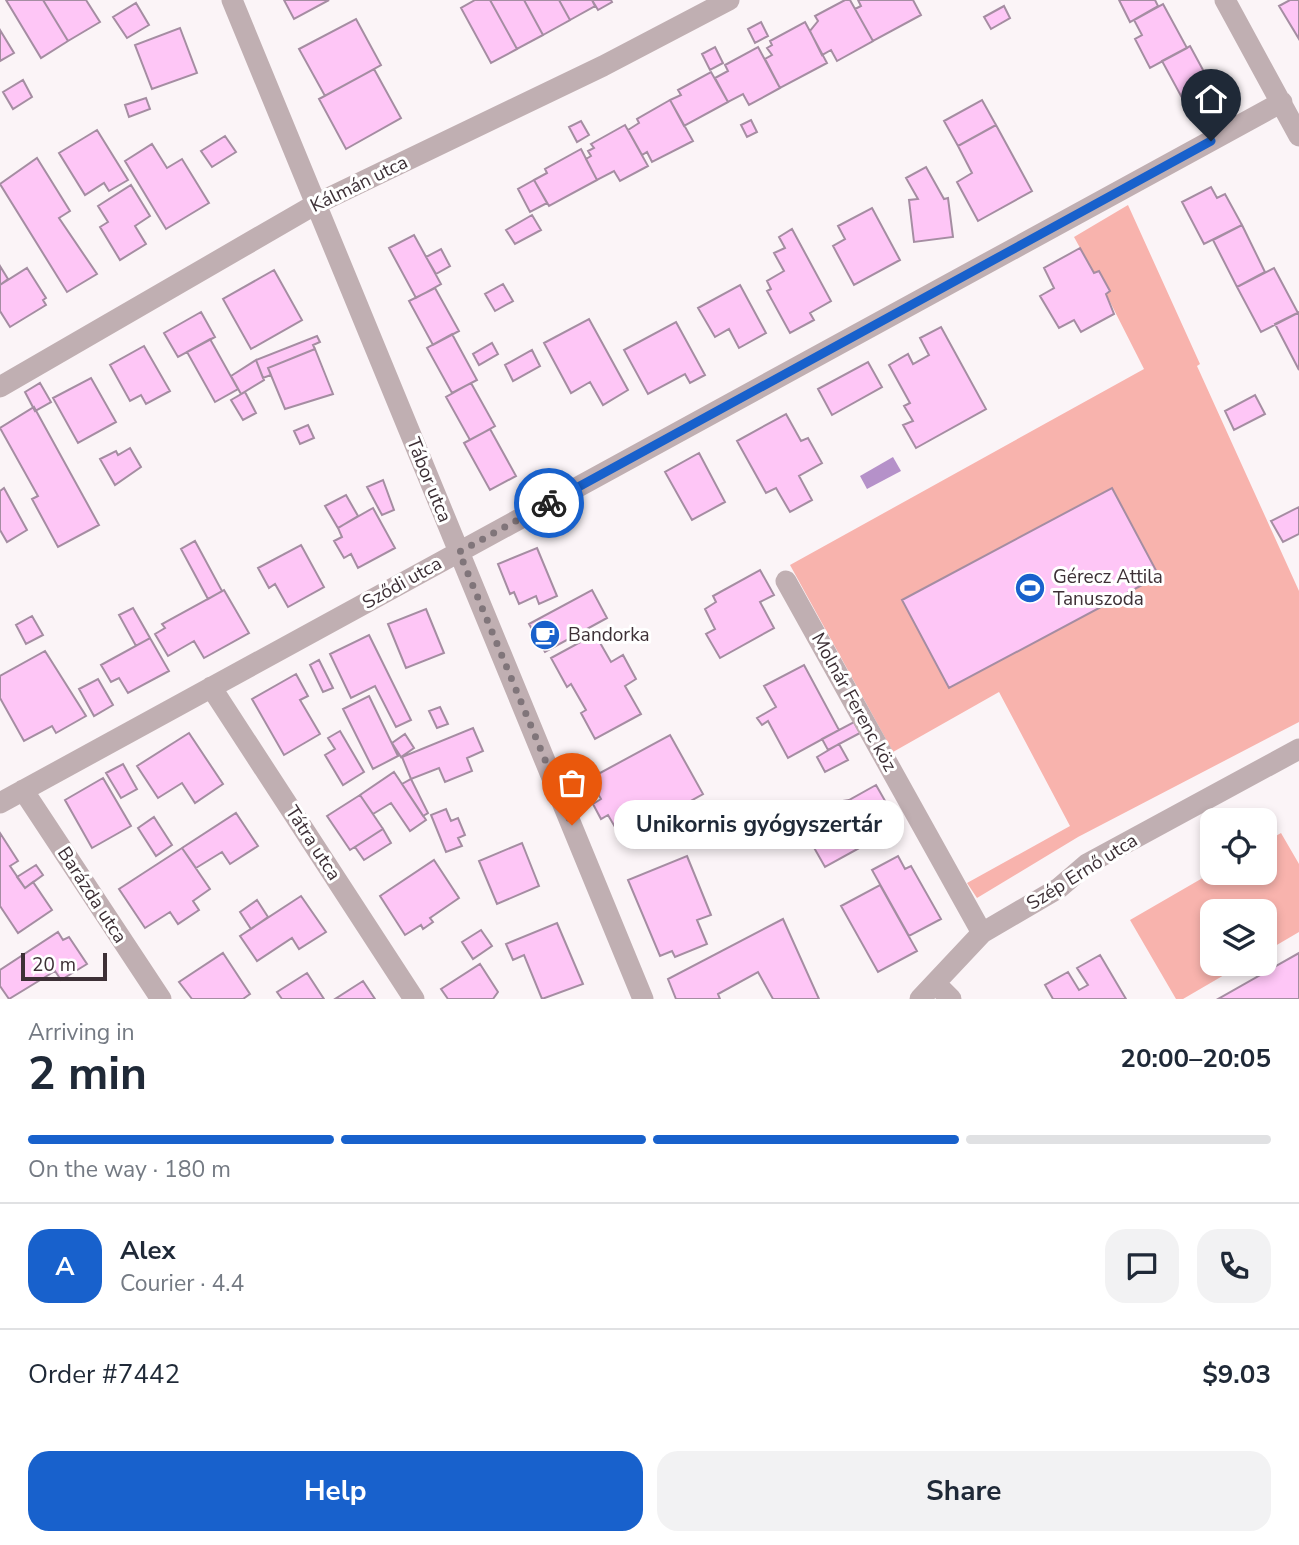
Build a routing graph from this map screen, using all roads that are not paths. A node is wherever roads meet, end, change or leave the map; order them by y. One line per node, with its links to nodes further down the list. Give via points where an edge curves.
1 (232, 0): 6 (street, Tábor utca)
2 (729, 0): 6 (street, Kálmán utca)
3 (1225, 0): 4 (street)
4 (1290, 106): 5 (street); 8 (street, Sződi utca)
5 (1299, 136)
6 (316, 204): 7 (street, Kálmán utca); 8 (street, Tábor utca)
7 (0, 387)
8 (459, 552): 10 (street, Sződi utca); 18 (street, Tábor utca)
9 (786, 581): 14 (street, Molnár Ferenc köz)
10 (211, 687): 12 (street, Sződi utca); 17 (street, Tátra utca)
11 (1299, 748): 14 (street, Szép Ernő utca, via 1087,864 1059,888)
12 (23, 790): 13 (street, Sződi utca); 16 (street, Barázda utca)
13 (0, 803)
14 (982, 933): 15 (street, Szép Ernő utca)
15 (935, 983): 19 (street, Szép Ernő utca); 20 (street)
16 (161, 999)
17 (414, 999)
18 (643, 999)
19 (920, 999)
20 (951, 999)

